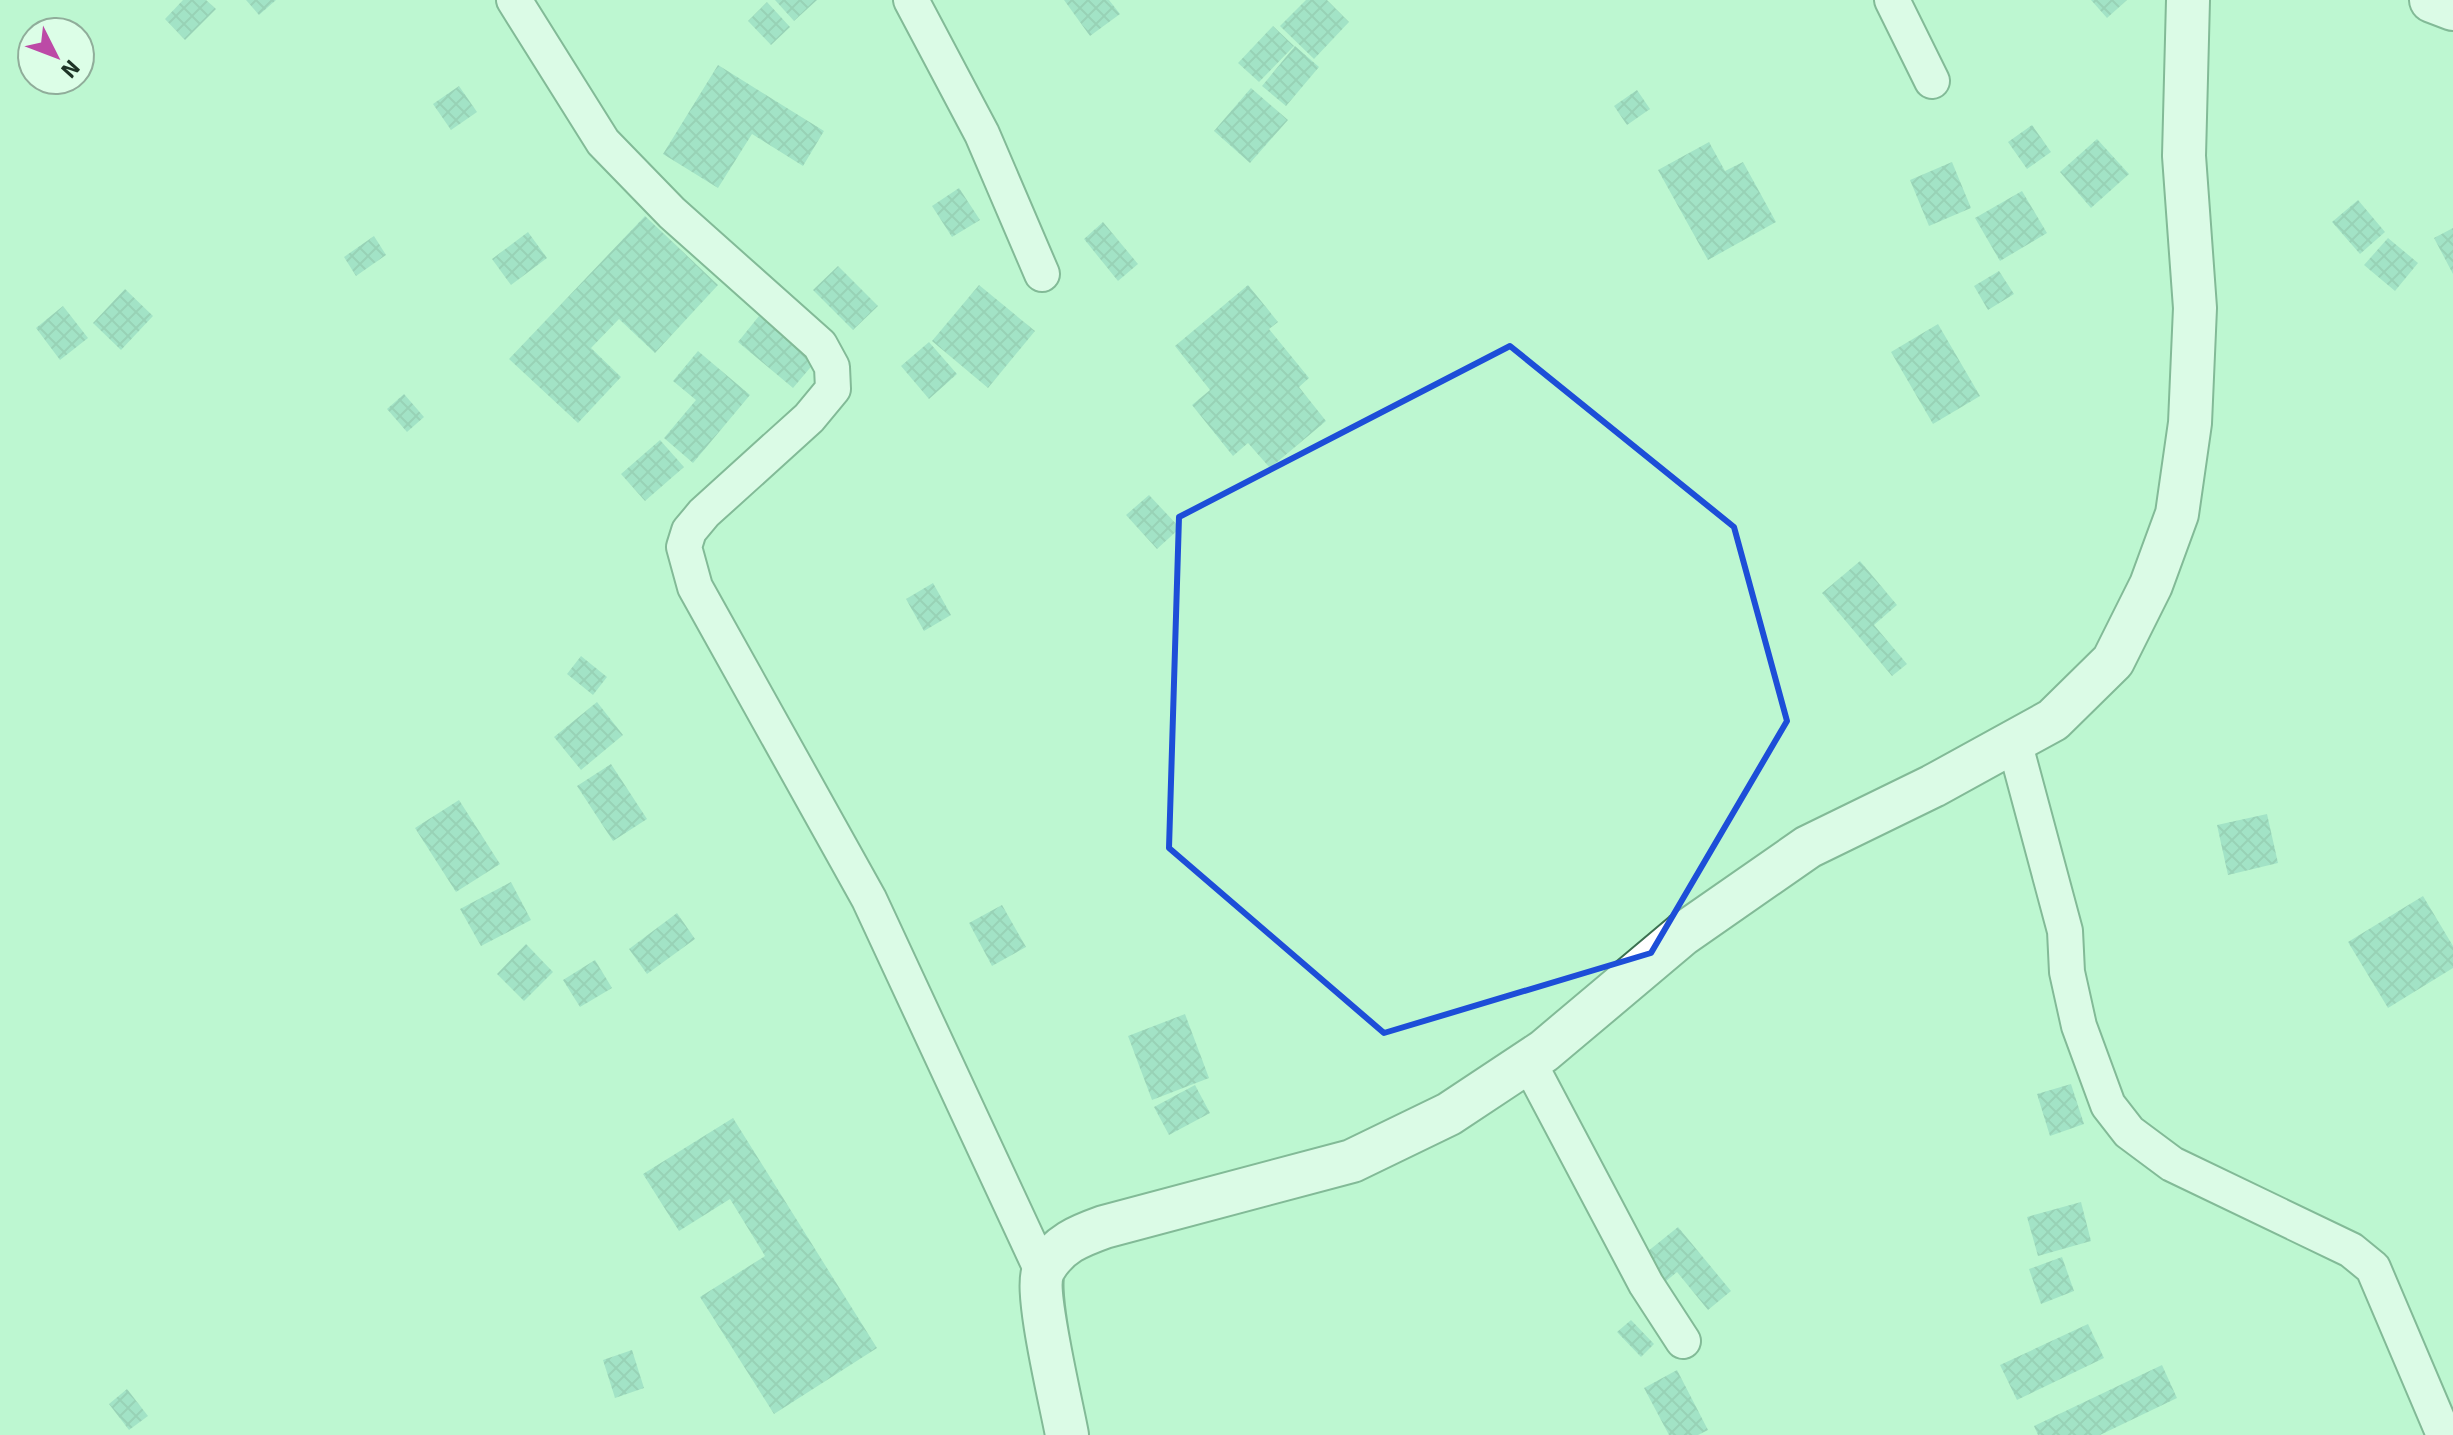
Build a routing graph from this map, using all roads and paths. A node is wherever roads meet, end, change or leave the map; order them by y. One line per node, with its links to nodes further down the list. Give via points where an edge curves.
1 (514, 0): 11 (street, via 603,142 672,213 820,345 832,367 833,389 809,418 704,513 684,547 695,587 869,899)
2 (911, 0): 8 (street, via 982,134)
3 (1892, 0): 7 (street)
4 (2188, 0): 9 (street, via 2184,156 2195,308 2190,423 2177,514 2151,585 2113,661 2053,720)
5 (2432, 0): 6 (main road)
6 (2453, 8)
7 (1932, 81)
8 (1042, 274)
9 (2014, 741): 10 (street, via 1808,847 1683,934); 14 (street, via 2065,931 2079,1026 2108,1105 2129,1132 2172,1164 2340,1245 2373,1268)
10 (1528, 1061): 11 (street, via 1449,1114 1352,1161 1104,1227 1066,1241); 12 (street, via 1646,1284)
11 (1042, 1271): 13 (street, via 1042,1301)
12 (1683, 1341)
13 (1067, 1435)
14 (2444, 1435)

